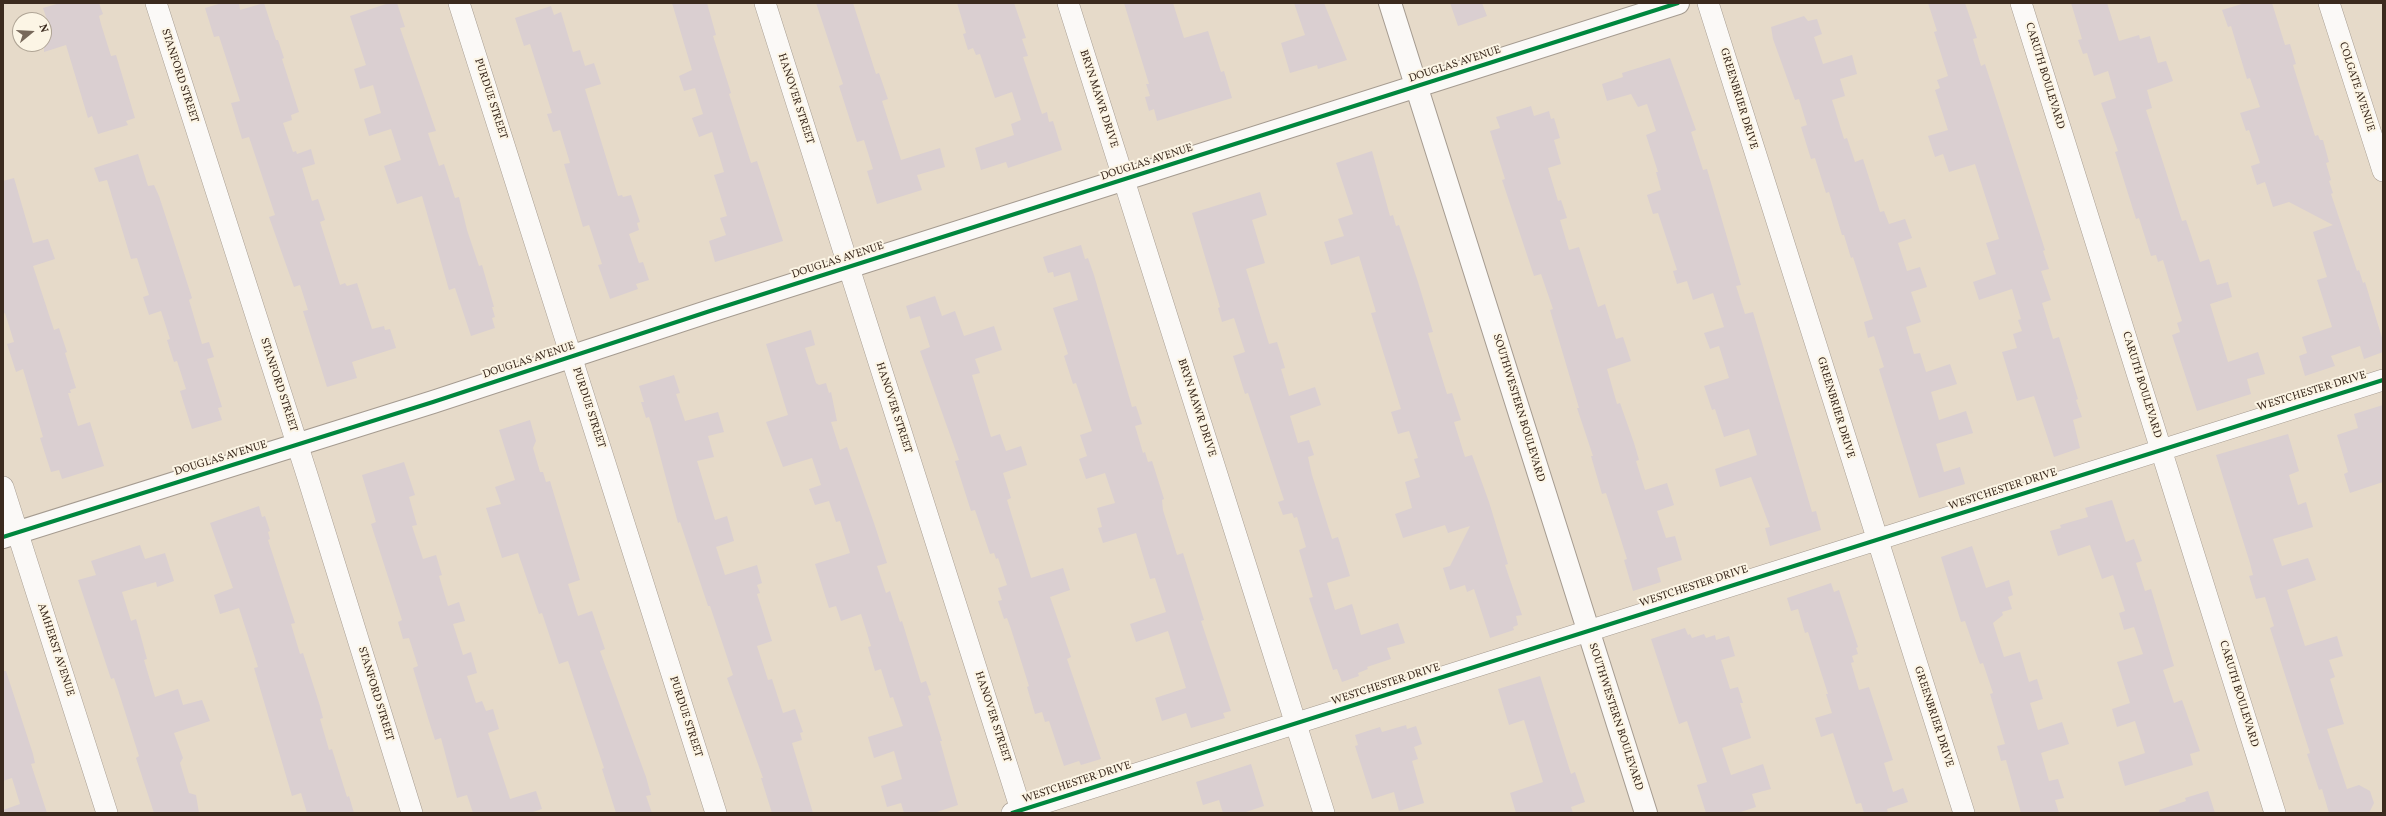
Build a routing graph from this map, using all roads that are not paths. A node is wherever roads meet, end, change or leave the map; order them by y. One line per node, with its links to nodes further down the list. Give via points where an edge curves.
1 (156, 3): 16 (street, STANFORD STREET)
2 (460, 3): 14 (street, PURDUE STREET)
3 (765, 3): 13 (street, HANOVER STREET)
4 (1068, 3): 12 (street, BRYN MAWR DRIVE)
5 (1390, 3): 10 (street, SOUTHWESTERN BOULEVARD)
6 (1678, 3): 10 (street, DOUGLAS AVENUE)
7 (1708, 3): 20 (street, GREENBRIER DRIVE)
8 (2021, 3): 17 (street, CARUTH BOULEVARD)
9 (2329, 3): 11 (street, COLGATE AVENUE)
10 (1417, 87): 12 (street, DOUGLAS AVENUE); 21 (street, SOUTHWESTERN BOULEVARD)
11 (2383, 171)
12 (1123, 180): 13 (street, DOUGLAS AVENUE); 22 (street, BRYN MAWR DRIVE)
13 (848, 267): 14 (street, DOUGLAS AVENUE); 23 (street, HANOVER STREET)
14 (572, 357): 16 (street, DOUGLAS AVENUE); 26 (street, PURDUE STREET)
15 (2383, 380): 17 (street, WESTCHESTER DRIVE)
16 (298, 444): 19 (street, DOUGLAS AVENUE); 25 (street, STANFORD STREET)
17 (2161, 449): 20 (street, WESTCHESTER DRIVE); 30 (street, CARUTH BOULEVARD)
18 (3, 487): 19 (street, AMHERST AVENUE)
19 (10, 534): 24 (street, AMHERST AVENUE)
20 (1876, 539): 21 (street, WESTCHESTER DRIVE); 29 (street, GREENBRIER DRIVE)
21 (1588, 631): 22 (street, WESTCHESTER DRIVE); 28 (street, SOUTHWESTERN BOULEVARD)
22 (1296, 723): 23 (street, WESTCHESTER DRIVE); 27 (street, BRYN MAWR DRIVE)
23 (1018, 812)
24 (107, 813)
25 (412, 813)
26 (716, 813)
27 (1324, 813)
28 (1646, 813)
29 (1964, 813)
30 (2275, 813)

